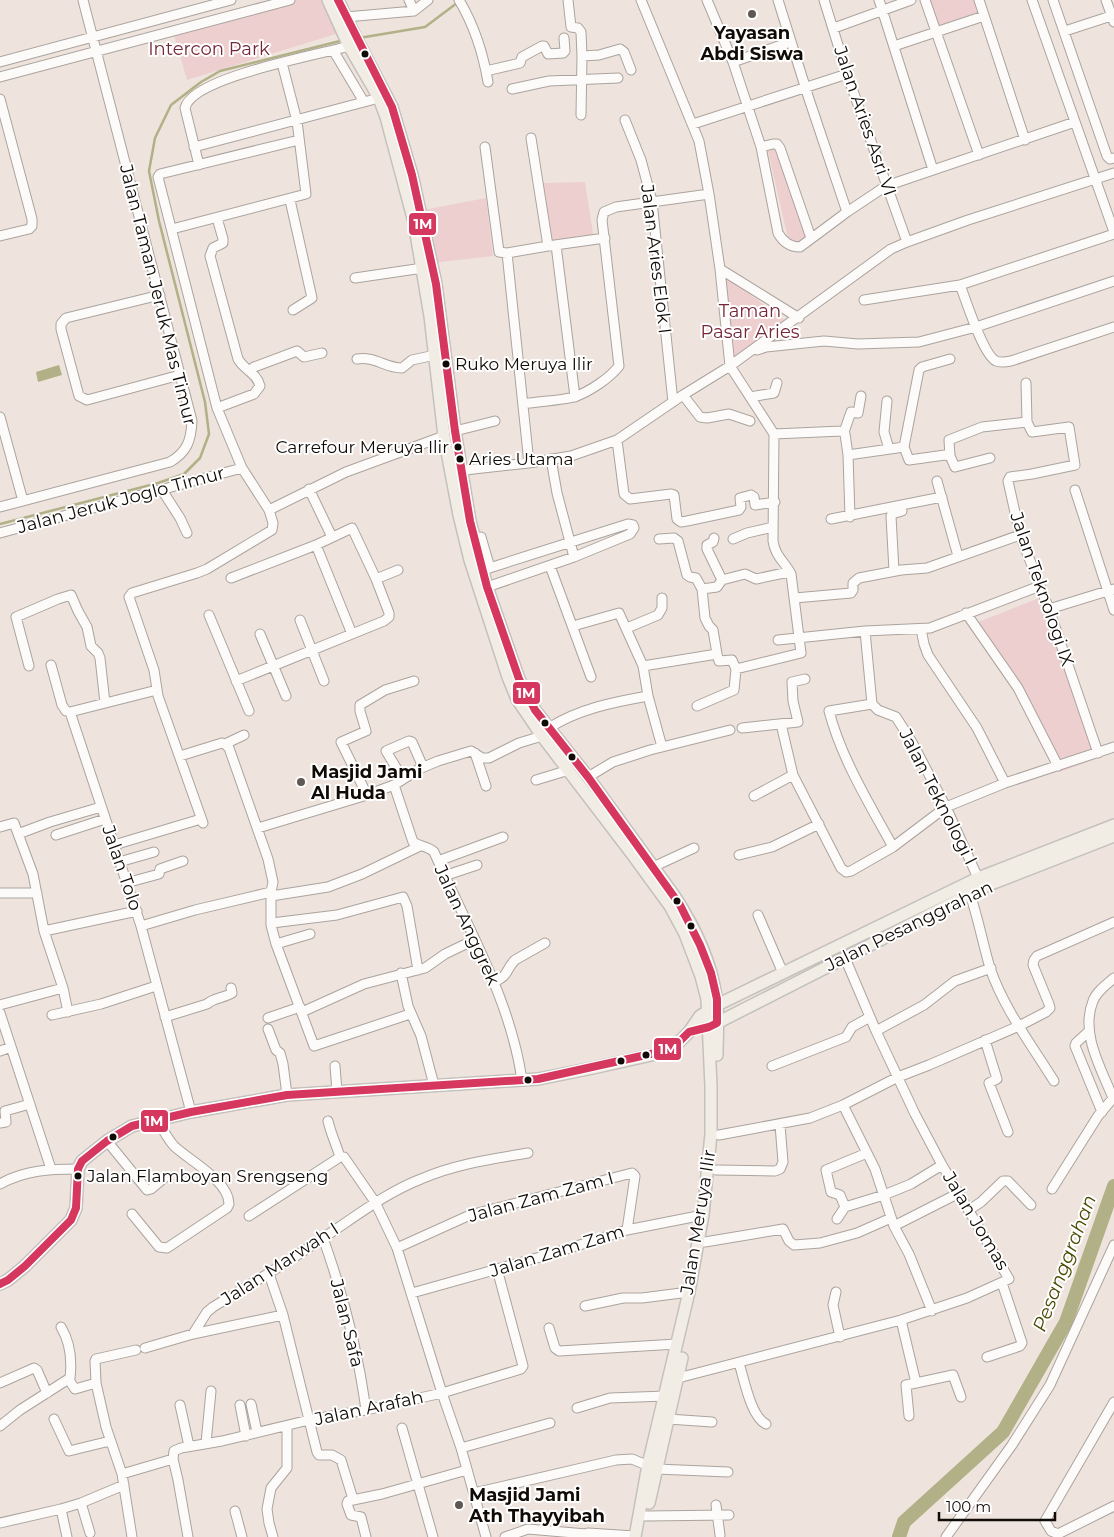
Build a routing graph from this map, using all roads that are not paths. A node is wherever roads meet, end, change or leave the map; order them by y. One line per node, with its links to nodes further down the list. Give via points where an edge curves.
1 (83, 0): 28 (street, Jalan Taman Jeruk Mas Timur)
2 (231, 0): 28 (street)
3 (290, 0): 34 (street)
4 (409, 0): 21 (street)
5 (428, 0): 21 (street)
6 (568, 0): 35 (street, via 571,27 581,32)
7 (641, 0): 56 (street)
8 (707, 0): 38 (street)
9 (778, 0): 31 (street)
10 (824, 0): 25 (street, Jalan Aries Asri VI)
11 (879, 0): 20 (street)
12 (911, 0): 20 (street)
13 (925, 0): 27 (street)
14 (979, 0): 22 (street)
15 (1032, 0): 55 (street)
16 (1053, 0): 26 (street)
17 (1106, 0): 23 (street)
18 (330, 2): 24 (main road, Jalan Meruya Ilir)
19 (460, 2): 40 (street, via 484,57)
20 (882, 10): 25 (street); 32 (street)
21 (414, 11): 24 (street)
22 (984, 16): 27 (street); 59 (street)
23 (1113, 18): 26 (street)
24 (345, 22): 30 (main road, Jalan Meruya Ilir)
25 (834, 28): 41 (street, Jalan Aries Asri VI)
26 (1065, 32): 64 (street, via 1107,156)
27 (936, 33): 32 (street); 63 (street)
28 (93, 37): 34 (street, Jalan Taman Jeruk Mas Timur); 36 (street)
29 (564, 38): 40 (street, via 563,53 548,54 542,46 522,57 520,63)
30 (350, 41): 33 (street); 48 (main road, Jalan Meruya Ilir); 82 (main road, Jalan Meruya Ilir, via 392,107 412,175)
31 (790, 42): 38 (street); 46 (street)
32 (894, 46): 66 (street)
33 (333, 50): 37 (street); 50 (street)
34 (97, 51): 42 (street); 90 (street, Jalan Taman Jeruk Mas Timur)
35 (582, 56): 39 (street, via 620,49); 44 (street)
36 (0, 62)
37 (282, 62): 54 (street); 60 (street, via 210,85 186,104)
38 (733, 62): 51 (street)
39 (631, 70)
40 (486, 71): 45 (street)
41 (847, 74): 46 (street); 69 (street, Jalan Aries Asri VI)
42 (0, 77)
43 (618, 78): 44 (street)
44 (583, 79): 47 (street, via 549,81); 52 (street)
45 (488, 82)
46 (805, 86): 51 (street); 73 (street)
47 (512, 89)
48 (379, 98): 50 (street); 82 (main road, Jalan Meruya Ilir)
49 (0, 99): 77 (street, via 32,218 29,229)
50 (364, 102): 54 (street)
51 (748, 106): 56 (street); 62 (street)
52 (581, 116)
53 (625, 120): 72 (street, Jalan Aries Elok I, via 641,160)
54 (296, 121): 58 (street); 60 (street)
55 (1075, 122): 59 (street); 68 (street)
56 (692, 124): 70 (street, via 699,141)
57 (531, 138): 81 (street)
58 (299, 140): 65 (street); 71 (street, via 307,192)
59 (1025, 140): 63 (street)
60 (194, 147): 65 (street)
61 (484, 147): 83 (street, via 498,250)
62 (761, 147): 79 (street, via 777,144 780,148); 79 (street, via 778,233 794,247)
63 (979, 155): 66 (street)
64 (1114, 158)
65 (199, 165): 75 (street, via 159,176)
66 (933, 170): 69 (street)
67 (1114, 173): 68 (street)
68 (1096, 180): 76 (street); 80 (street)
69 (886, 186): 73 (street); 80 (street, Jalan Aries Asri VI)
70 (709, 194): 72 (street); 85 (street)
71 (290, 200): 74 (street); 92 (street, via 312,298)
72 (652, 201): 78 (street, via 604,212); 111 (street, Jalan Aries Elok I)
73 (848, 212): 79 (street)
74 (217, 218): 75 (street); 102 (street, via 224,239 223,243 212,248 210,256 238,359)
75 (172, 229): 113 (street)
76 (1114, 233): 89 (street)
77 (0, 236)
78 (605, 238): 81 (street); 108 (street, via 619,366 591,389)
79 (812, 238)
80 (907, 242): 93 (street, via 881,256)
81 (552, 245): 83 (street); 108 (street)
82 (424, 247): 84 (main road, Jalan Meruya Ilir); 88 (main road, Jalan Meruya Ilir)
83 (507, 253): 112 (street)
84 (423, 268): 86 (street); 88 (main road, Jalan Meruya Ilir)
85 (720, 269): 93 (street); 101 (street)
86 (355, 278)
87 (1114, 281): 94 (street)
88 (431, 285): 98 (main road, Jalan Meruya Ilir); 119 (main road, Jalan Meruya Ilir)
89 (960, 285): 91 (street); 94 (street)
90 (160, 295): 103 (street, Jalan Taman Jeruk Mas Timur); 103 (street, via 66,318 61,329 79,396 87,400)
91 (864, 300)
92 (293, 310)
93 (799, 318): 96 (street)
94 (976, 327): 95 (street, via 992,358 1004,362); 96 (street, via 919,342 858,344 824,341 766,347)
95 (1114, 327)
96 (750, 352): 101 (street)
97 (322, 353): 102 (street, via 304,357 297,350)
98 (435, 355): 99 (street, via 412,360 402,368 372,358); 119 (main road, Jalan Meruya Ilir)
99 (357, 359)
100 (950, 360): 122 (street, via 919,370)
101 (730, 366): 106 (street); 109 (street)
102 (249, 371): 113 (street, via 260,386 256,392)
103 (180, 375): 136 (street, Jalan Taman Jeruk Mas Timur, via 192,432 188,445 178,458 159,466)
104 (777, 383): 109 (street, via 774,393)
105 (1026, 383): 117 (street)
106 (682, 395): 111 (street); 116 (street, via 700,417 729,414)
107 (861, 396): 118 (street, via 858,413 851,412)
108 (575, 397): 112 (street)
109 (750, 397): 120 (street)
110 (887, 401): 123 (street, via 884,432)
111 (674, 402): 121 (street)
112 (523, 404): 128 (street)
113 (218, 408): 129 (street)
114 (0, 417): 136 (street)
115 (495, 421): 119 (street)
116 (750, 422)
117 (1027, 422): 125 (street, Jalan Teknologi IX, via 982,427 949,440); 146 (street, Jalan Teknologi IX, via 1032,432 1069,426 1075,465 1009,478)
118 (844, 432): 120 (street); 124 (street)
119 (450, 433): 130 (main road, Jalan Meruya Ilir); 134 (street, via 346,472)
120 (774, 434): 137 (street)
121 (617, 440): 127 (street, via 585,452); 137 (street, via 626,497 674,495 680,522 741,509 741,497 752,495 755,505)
122 (904, 447): 123 (street); 125 (street, via 910,460)
123 (889, 450): 124 (street)
124 (848, 455): 141 (street)
125 (950, 456): 126 (street, via 955,467)
126 (990, 458)
127 (551, 459): 128 (street); 152 (street)
128 (528, 463): 130 (street)
129 (242, 468): 132 (street, Jalan Jeruk Joglo Timur); 139 (street)
130 (455, 471): 157 (main road, Jalan Meruya Ilir); 206 (main road, Jalan Meruya Ilir, via 470,560 508,677 518,699)
131 (937, 480): 135 (street)
132 (162, 490): 144 (street, Jalan Jeruk Joglo Timur); 145 (street)
133 (1075, 490): 167 (street)
134 (307, 491): 139 (street); 148 (street)
135 (942, 497): 141 (street); 154 (street)
136 (23, 501): 138 (street, Jalan Taman Jeruk Mas Timur)
137 (774, 502): 143 (street)
138 (0, 507)
139 (269, 510): 195 (street, via 273,522 270,532 198,573 130,595 154,670)
140 (908, 510): 159 (street, via 892,514)
141 (850, 517): 142 (street)
142 (831, 520)
143 (773, 528): 151 (street); 160 (street, via 774,550)
144 (0, 533)
145 (187, 533)
146 (1020, 534): 154 (street); 164 (street, Jalan Teknologi IX)
147 (481, 537): 157 (street)
148 (329, 538): 153 (street); 162 (street, via 352,528)
149 (714, 538): 163 (street, via 707,549)
150 (659, 539): 166 (street, via 674,538 678,541 687,574 696,578)
151 (734, 539)
152 (570, 543): 155 (street); 155 (street, via 628,524 634,528 630,534); 157 (street)
153 (316, 545): 161 (street); 180 (street)
154 (958, 556): 159 (street, via 927,568)
155 (574, 557): 156 (street)
156 (550, 566): 165 (street); 175 (street)
157 (486, 569): 165 (main road, Jalan Meruya Ilir)
158 (398, 570): 162 (street)
159 (894, 571): 169 (street, via 856,579 851,593)
160 (789, 572): 163 (street, via 756,579 746,574); 169 (street)
161 (232, 578)
162 (376, 579): 180 (street, via 389,617)
163 (722, 580): 166 (street, via 717,587)
164 (1040, 586): 170 (street, Jalan Teknologi IX); 172 (street)
165 (487, 587): 206 (main road, Jalan Meruya Ilir, via 522,687)
166 (702, 589): 184 (street, via 705,618 713,630)
167 (1110, 590): 170 (street); 171 (street)
168 (662, 598): 176 (street, via 658,615)
169 (795, 598): 181 (street)
170 (1049, 609): 212 (street, Jalan Teknologi IX)
171 (1114, 610)
172 (966, 613): 177 (street); 214 (street, via 1018,688)
173 (209, 615): 192 (street)
174 (300, 620): 183 (street)
175 (573, 626): 176 (street, via 619,613); 190 (street)
176 (627, 628): 188 (street)
177 (922, 629): 178 (street); 221 (street, via 928,655 978,728)
178 (865, 631): 181 (street); 199 (street)
179 (260, 634): 187 (street)
180 (352, 634): 183 (street)
181 (800, 638): 182 (street); 189 (street, via 800,654)
182 (778, 640)
183 (312, 651): 187 (street); 193 (street)
184 (717, 654): 188 (street); 189 (street, via 719,661 732,660)
185 (52, 665): 202 (street, Jalan Tolo, via 62,705)
186 (28, 666): 198 (street, via 16,617 71,596 100,658)
187 (274, 666): 192 (street); 196 (street)
188 (643, 666): 197 (street)
189 (736, 669): 200 (street, via 734,690)
190 (591, 677)
191 (805, 679): 203 (street, via 792,682 798,722)
192 (236, 681): 201 (street)
193 (324, 681)
194 (414, 681): 224 (street, via 385,690 360,705 366,731 341,742)
195 (157, 690): 198 (street); 213 (street)
196 (286, 696)
197 (648, 696): 206 (street, via 571,715); 209 (street)
198 (105, 703): 202 (street)
199 (872, 704): 227 (street, Jalan Teknologi I, via 896,717); 240 (street, via 830,711 838,738)
200 (697, 706)
201 (249, 711)
202 (70, 712): 226 (street, Jalan Tolo)
203 (781, 724): 204 (street); 217 (street)
204 (742, 728)
205 (730, 730): 209 (street)
206 (545, 732): 211 (street, via 489,758); 216 (main road, Jalan Meruya Ilir); 218 (main road, Jalan Meruya Ilir)
207 (244, 735): 208 (street)
208 (225, 744): 213 (street); 232 (street)
209 (662, 747): 218 (street, via 613,762)
210 (1114, 747): 212 (street)
211 (475, 753): 215 (street, via 462,753); 223 (street)
212 (1098, 753): 214 (street)
213 (180, 756): 237 (street, via 202,821)
214 (1058, 766): 221 (street)
215 (423, 767): 219 (street); 219 (street, via 412,742 386,751)
216 (569, 770): 220 (street); 281 (main road, Jalan Meruya Ilir, via 670,906 685,934)
217 (793, 775): 225 (street); 229 (street)
218 (588, 777): 248 (main road, Jalan Meruya Ilir)
219 (403, 779): 222 (street)
220 (536, 780)
221 (1005, 783): 227 (street)
222 (394, 785): 224 (street); 239 (street, Jalan Anggrek, via 414,842)
223 (486, 786)
224 (367, 796): 232 (street)
225 (754, 796)
226 (101, 807): 228 (street, Jalan Tolo); 233 (street)
227 (946, 807): 240 (street); 250 (street, Jalan Teknologi I)
228 (105, 819): 234 (street); 237 (street, Jalan Tolo)
229 (819, 824): 240 (street, via 841,868 847,871); 243 (street, via 777,846)
230 (1114, 825): 238 (main road, Jalan Pesanggrahan)
231 (0, 827): 233 (street, via 14,823)
232 (258, 828): 254 (street, via 272,875)
233 (18, 834): 253 (street)
234 (56, 835)
235 (1114, 836): 238 (main road, Jalan Pesanggrahan)
236 (503, 837): 245 (street)
237 (114, 845): 246 (street, Jalan Tolo)
238 (1077, 845): 250 (main road, Jalan Pesanggrahan); 255 (main road, Jalan Pesanggrahan)
239 (420, 846): 245 (street, Jalan Anggrek, via 430,848); 254 (street, via 328,887)
240 (893, 847)
241 (694, 848): 248 (street)
242 (154, 852): 246 (street)
243 (738, 855)
244 (183, 861): 251 (street, via 160,869 159,874)
245 (438, 861): 249 (street, Jalan Anggrek)
246 (119, 862): 251 (street, Jalan Tolo)
247 (476, 865): 249 (street)
248 (653, 866): 270 (main road, Jalan Meruya Ilir, via 684,911)
249 (444, 876): 263 (street, Jalan Anggrek)
250 (978, 878): 267 (main road, Jalan Pesanggrahan)
251 (126, 883): 256 (street, Jalan Tolo)
252 (0, 893): 253 (street)
253 (37, 893): 261 (street)
254 (271, 894): 259 (street); 260 (street, via 195,910)
255 (970, 894): 266 (main road, Jalan Pesanggrahan); 268 (street)
256 (137, 911): 260 (street, Jalan Tolo); 261 (street)
257 (758, 916): 271 (street)
258 (1114, 922): 292 (street, via 1037,956 1033,965 1050,1008)
259 (272, 923): 265 (street); 269 (street, via 337,915 403,897)
260 (142, 926): 276 (street, Jalan Tolo)
261 (44, 931): 277 (street)
262 (310, 934): 265 (street)
263 (474, 940): 269 (street); 275 (street, Jalan Anggrek)
264 (545, 943): 275 (street, via 515,960 508,974)
265 (276, 944): 282 (street)
266 (844, 958): 273 (main road, Jalan Pesanggrahan); 289 (street, Jalan Jomas)
267 (806, 962): 271 (main road, Jalan Pesanggrahan); 273 (main road)
268 (990, 968): 292 (street); 294 (street, via 955,981 924,1005)
269 (418, 970): 272 (street)
270 (709, 970): 279 (main road, via 722,988); 281 (main road, Jalan Meruya Ilir, via 714,988)
271 (783, 973): 279 (main road, Jalan Pesanggrahan)
272 (401, 974): 282 (street, via 364,984); 286 (street)
273 (811, 974): 285 (main road, Jalan Pesanggrahan)
274 (1114, 978): 296 (street, via 1093,999)
275 (494, 982): 304 (street, Jalan Anggrek, via 513,1034)
276 (156, 986): 283 (street); 288 (street, Jalan Tolo)
277 (62, 988): 280 (street); 283 (street)
278 (231, 988): 288 (street, via 232,993 227,996)
279 (741, 993): 281 (main road, Jalan Pesanggrahan)
280 (0, 1005)
281 (712, 1007): 291 (main road, Jalan Meruya Ilir); 295 (main road, via 700,1016)
282 (301, 1009): 286 (street, via 315,1046); 290 (street)
283 (68, 1012): 287 (street)
284 (0, 1013): 299 (street)
285 (734, 1013): 291 (main road, Jalan Pesanggrahan); 298 (main road)
286 (410, 1014): 306 (street, via 421,1036)
287 (52, 1016)
288 (165, 1017): 312 (street, Jalan Tolo)
289 (870, 1017): 294 (street, Jalan Jomas); 302 (street, via 852,1027 846,1037)
290 (268, 1018)
291 (713, 1025): 295 (main road, Jalan Pesanggrahan); 298 (main road, Jalan Meruya Ilir); 338 (main road, Jalan Meruya Ilir, via 711,1140)
292 (1019, 1026): 297 (street); 305 (street)
293 (268, 1030): 308 (street, via 280,1053)
294 (876, 1031): 303 (street, Jalan Jomas)
295 (690, 1032): 304 (main road, via 674,1047 656,1054)
296 (1088, 1032): 309 (street); 313 (street, via 1075,1046)
297 (985, 1040): 303 (street); 318 (street, via 997,1079 989,1083)
298 (717, 1044): 319 (main road, Jalan Meruya Ilir)
299 (11, 1047): 300 (street); 310 (street)
300 (0, 1051)
301 (335, 1066): 307 (street)
302 (772, 1066)
303 (898, 1077): 311 (street); 324 (street, Jalan Jomas)
304 (522, 1080): 306 (main road)
305 (1054, 1081)
306 (434, 1085): 307 (main road)
307 (337, 1091): 308 (main road)
308 (287, 1095): 312 (main road)
309 (1113, 1097): 313 (street)
310 (30, 1104): 316 (street, via 5,1111 6,1122); 325 (street)
311 (843, 1105): 317 (street, via 810,1118); 321 (street)
312 (191, 1112): 314 (main road)
313 (1102, 1112): 330 (street)
314 (157, 1119): 320 (main road, via 132,1126); 337 (street, via 172,1144 212,1176 228,1194 229,1204 167,1248 159,1247)
315 (328, 1122): 323 (street)
316 (0, 1123)
317 (780, 1124): 319 (street); 327 (street, via 783,1162 780,1169)
318 (1008, 1132)
319 (719, 1135): 327 (main road, Jalan Meruya Ilir)
320 (106, 1141): 326 (main road); 328 (street, via 147,1190)
321 (867, 1152): 332 (street); 335 (street, via 826,1170 832,1192 840,1195)
322 (528, 1153): 333 (street, Jalan Marwah I, via 443,1170)
323 (340, 1157): 333 (street, via 344,1157); 339 (street)
324 (942, 1165): 331 (street, Jalan Jomas); 332 (street)
325 (51, 1169): 326 (street); 329 (street, via 31,1171)
326 (78, 1169): 350 (main road, via 76,1208 71,1220 25,1266)
327 (716, 1170): 344 (main road, Jalan Meruya Ilir)
328 (165, 1177)
329 (0, 1184)
330 (1052, 1189)
331 (959, 1193): 336 (street, Jalan Jomas); 341 (street)
332 (884, 1195): 335 (street); 341 (street)
333 (375, 1202): 343 (street, Jalan Marwah I); 346 (street)
334 (1031, 1205): 336 (street, via 1006,1181)
335 (845, 1207): 340 (street)
336 (969, 1210): 349 (street, Jalan Jomas, via 1009,1277)
337 (132, 1214)
338 (703, 1215): 342 (street, Jalan Zam Zam); 351 (main road, Jalan Meruya Ilir)
339 (249, 1216)
340 (837, 1219)
341 (893, 1222): 344 (street, via 820,1243 794,1245 783,1229); 355 (street)
342 (627, 1230): 346 (street, Jalan Zam Zam I, via 635,1176 632,1173 470,1215); 347 (street, Jalan Zam Zam)
343 (324, 1238): 348 (street, Jalan Marwah I); 380 (street, Jalan Safa, via 352,1332)
344 (705, 1242): 365 (main road, Jalan Meruya Ilir)
345 (1114, 1245): 427 (street, via 1050,1384 1012,1445)
346 (397, 1248): 353 (street)
347 (496, 1269): 353 (street, Jalan Zam Zam); 372 (street, Jalan Arafah, via 523,1368)
348 (270, 1274): 356 (street); 360 (street, Jalan Marwah I, via 213,1307)
349 (1002, 1283): 355 (street, Jalan Jomas); 363 (street, via 1022,1343)
350 (0, 1284)
351 (689, 1292): 354 (street, via 623,1298); 362 (main road, Jalan Meruya Ilir)
352 (836, 1292): 361 (street, via 833,1305)
353 (412, 1293): 372 (street)
354 (585, 1306)
355 (932, 1311): 357 (street, Jalan Jomas)
356 (283, 1315): 360 (street); 384 (street)
357 (901, 1320): 361 (street, Jalan Jomas); 369 (street)
358 (61, 1327): 366 (street, via 70,1350)
359 (549, 1328): 362 (street, via 559,1351)
360 (193, 1334): 368 (street, via 96,1360)
361 (840, 1337): 364 (street, Jalan Jomas)
362 (677, 1344): 373 (main road, Jalan Meruya Ilir)
363 (987, 1357)
364 (740, 1363): 365 (street, Jalan Jomas); 387 (street, via 754,1410)
365 (678, 1378): 383 (main road, Jalan Meruya Ilir)
366 (69, 1380): 368 (street, via 75,1389); 371 (street)
367 (0, 1383): 371 (street, via 34,1368)
368 (96, 1383): 394 (street)
369 (916, 1383): 374 (street, via 953,1375); 381 (street, via 906,1385)
370 (211, 1390): 393 (street)
371 (47, 1393): 388 (street)
372 (442, 1393): 380 (street, Jalan Arafah); 396 (street)
373 (666, 1396): 379 (street, via 610,1398); 398 (main road, Jalan Meruya Ilir)
374 (961, 1397)
375 (1114, 1402): 407 (street, via 1045,1521 1051,1531 1058,1534)
376 (251, 1404): 391 (street)
377 (180, 1405): 395 (street)
378 (240, 1405): 392 (street)
379 (577, 1408)
380 (366, 1410): 384 (street, Jalan Arafah)
381 (910, 1416)
382 (54, 1419): 394 (street, via 69,1451)
383 (668, 1419): 385 (street); 398 (main road, Jalan Meruya Ilir)
384 (310, 1420): 389 (street, Jalan Arafah); 405 (street, via 318,1454 332,1455 341,1460)
385 (712, 1422)
386 (550, 1423): 396 (street)
387 (766, 1424)
388 (0, 1426)
389 (287, 1426): 391 (street, Jalan Arafah); 421 (street, via 287,1468 271,1488 268,1509)
390 (402, 1428): 402 (street)
391 (258, 1432): 392 (street, Jalan Arafah)
392 (246, 1436): 393 (street, Jalan Arafah)
393 (206, 1443): 395 (street, Jalan Arafah)
394 (111, 1444): 401 (street)
395 (189, 1446): 397 (street, Jalan Arafah, via 174,1451)
396 (461, 1448): 399 (street)
397 (173, 1459): 401 (street, Jalan Arafah); 419 (street)
398 (652, 1463): 400 (street); 404 (street, via 616,1460); 412 (main road, Jalan Meruya Ilir); 426 (main road, Jalan Meruya Ilir)
399 (467, 1470): 402 (street); 404 (street)
400 (728, 1472)
401 (122, 1474): 403 (street)
402 (419, 1484): 405 (street); 423 (street)
403 (124, 1486): 406 (street); 418 (street)
404 (474, 1493): 424 (street)
405 (350, 1500): 422 (street, via 347,1504 351,1515 361,1517)
406 (81, 1503): 408 (street); 414 (street)
407 (1114, 1506)
408 (60, 1509): 413 (street); 417 (street)
409 (716, 1510): 411 (street); 412 (street); 416 (street)
410 (235, 1511): 420 (street)
411 (729, 1515)
412 (646, 1516): 426 (main road, Jalan Meruya Ilir)
413 (0, 1523)
414 (90, 1533)
415 (585, 1535): 425 (street, via 528,1528); 426 (street)
416 (720, 1535)
417 (67, 1537)
418 (132, 1537)
419 (188, 1537)
420 (242, 1537)
421 (273, 1537)
422 (366, 1537)
423 (433, 1537)
424 (486, 1537)
425 (505, 1537)
426 (638, 1537)
427 (946, 1537)

